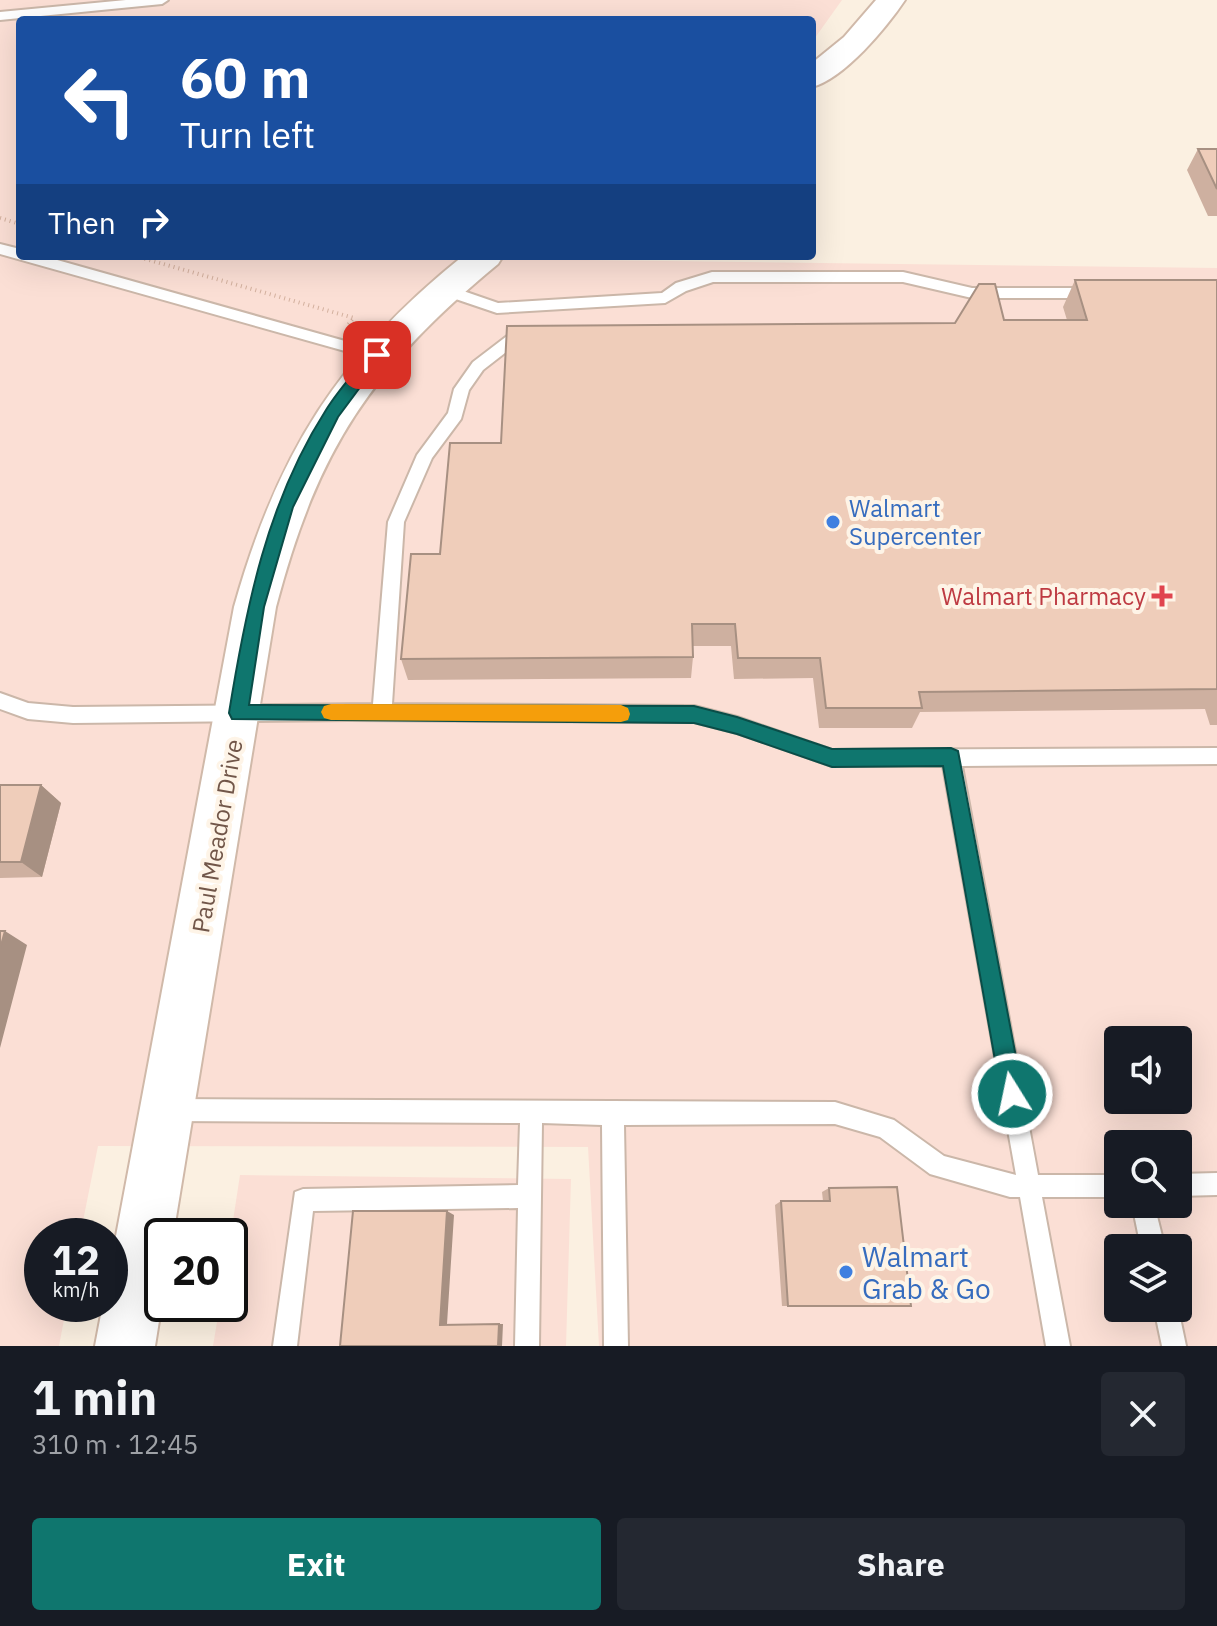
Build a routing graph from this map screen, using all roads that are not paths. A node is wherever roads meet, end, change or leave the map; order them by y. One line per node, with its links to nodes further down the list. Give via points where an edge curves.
1 (162, 0): 3 (lane)
2 (891, 0): 4 (street, via 854,43)
3 (0, 16)
4 (816, 75)
5 (40, 260): 10 (lane)
6 (481, 260): 7 (street, Paul Meador Drive)
7 (443, 289): 8 (lane, via 497,308 582,313 665,298 712,277 903,277 972,293); 10 (street, Paul Meador Drive)
8 (1110, 293)
9 (541, 339): 12 (lane, via 512,340 478,366 462,389 455,415 425,455 396,522)
10 (377, 355): 13 (street, Paul Meador Drive, via 332,414 285,507 255,607)
11 (0, 701): 13 (lane, via 28,711 73,715)
12 (382, 712): 13 (lane); 15 (lane, via 694,714 832,758)
13 (239, 713): 16 (street, Paul Meador Drive)
14 (1217, 756): 15 (lane)
15 (951, 757): 21 (lane)
16 (168, 1110): 17 (lane); 25 (street, Paul Meador Drive)
17 (531, 1112): 18 (lane); 23 (lane)
18 (613, 1114): 21 (lane, via 835,1113 886,1128 938,1166 1010,1186); 28 (lane)
19 (1217, 1184): 20 (lane)
20 (1192, 1185)
21 (1029, 1186): 22 (lane); 29 (lane)
22 (1104, 1186)
23 (529, 1196): 26 (lane, via 303,1200); 27 (lane)
24 (1169, 1322): 30 (lane)
25 (125, 1346)
26 (285, 1346)
27 (527, 1346)
28 (616, 1346)
29 (1058, 1346)
30 (1174, 1346)

